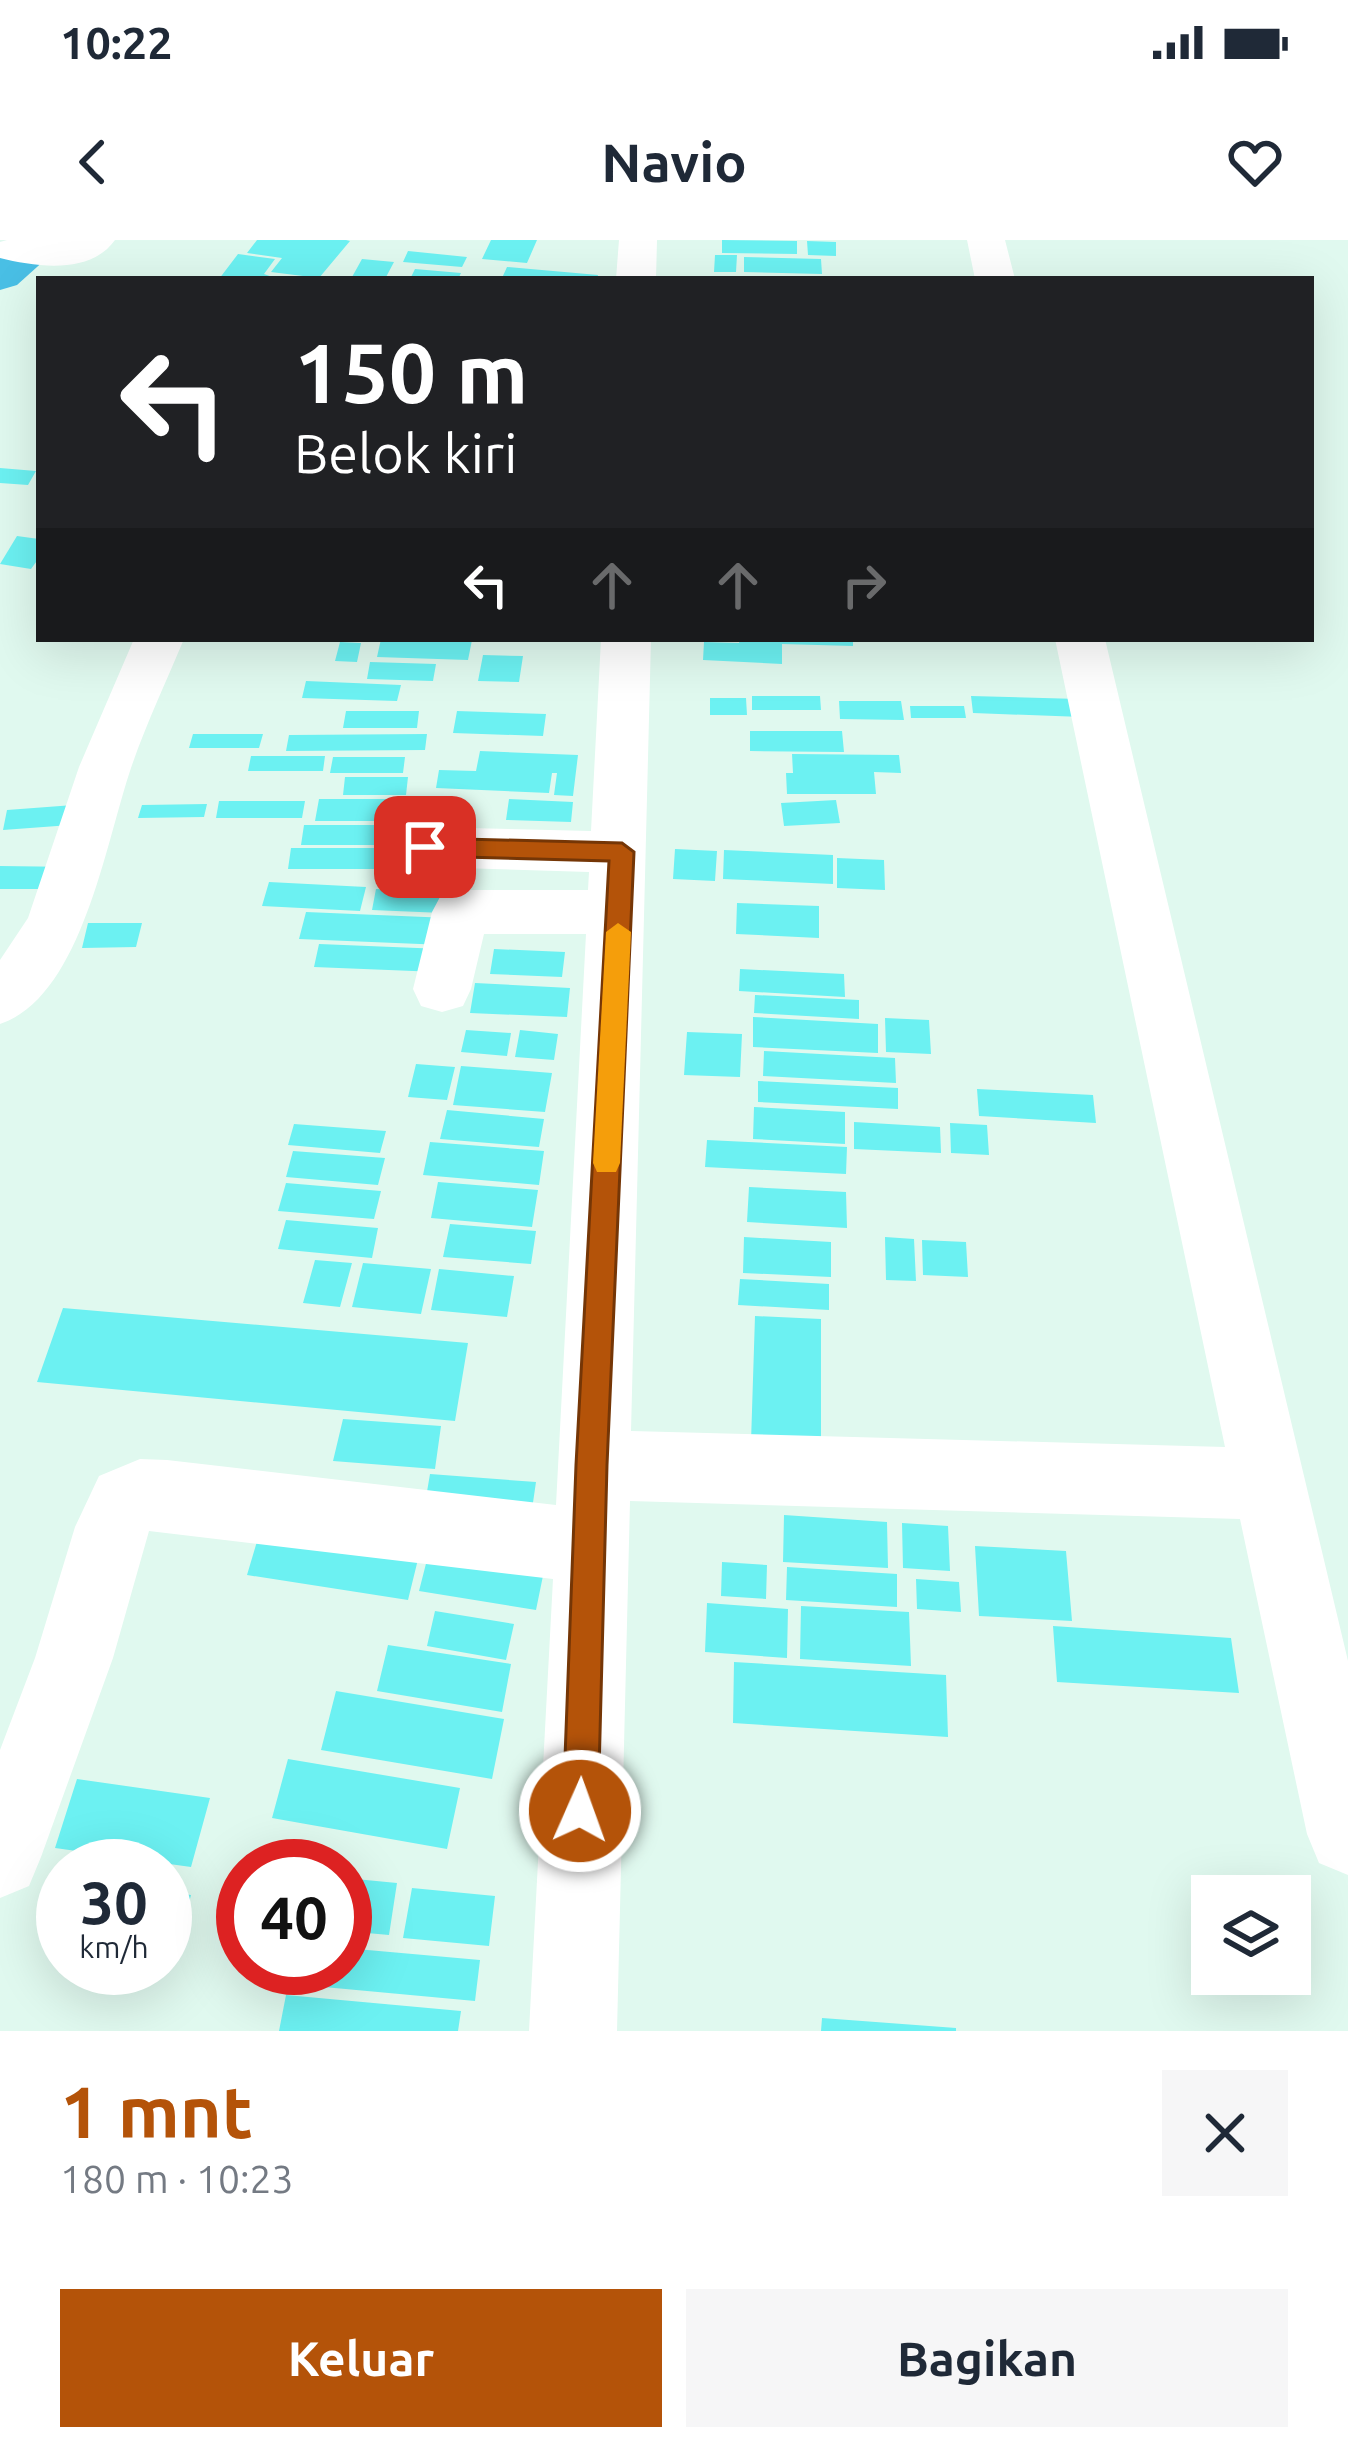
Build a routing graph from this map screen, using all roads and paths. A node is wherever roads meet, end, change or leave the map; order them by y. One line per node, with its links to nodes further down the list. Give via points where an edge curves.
1 (638, 240): 5 (street)
2 (986, 240): 6 (street)
3 (82, 247): 4 (street)
4 (16, 250)
5 (636, 276)
6 (994, 276)
7 (158, 642): 13 (street, via 104,769 63,907)
8 (626, 642): 11 (street)
9 (1080, 642): 15 (street)
10 (425, 847): 11 (street)
11 (620, 882): 12 (street, via 460,912); 14 (street)
12 (442, 989)
13 (0, 1000)
14 (591, 1465): 15 (street); 16 (street)
15 (1272, 1484): 17 (street)
16 (589, 1546): 18 (street, via 167,1496 125,1501); 19 (street)
17 (1348, 1834)
18 (0, 1857)
19 (573, 2031)

